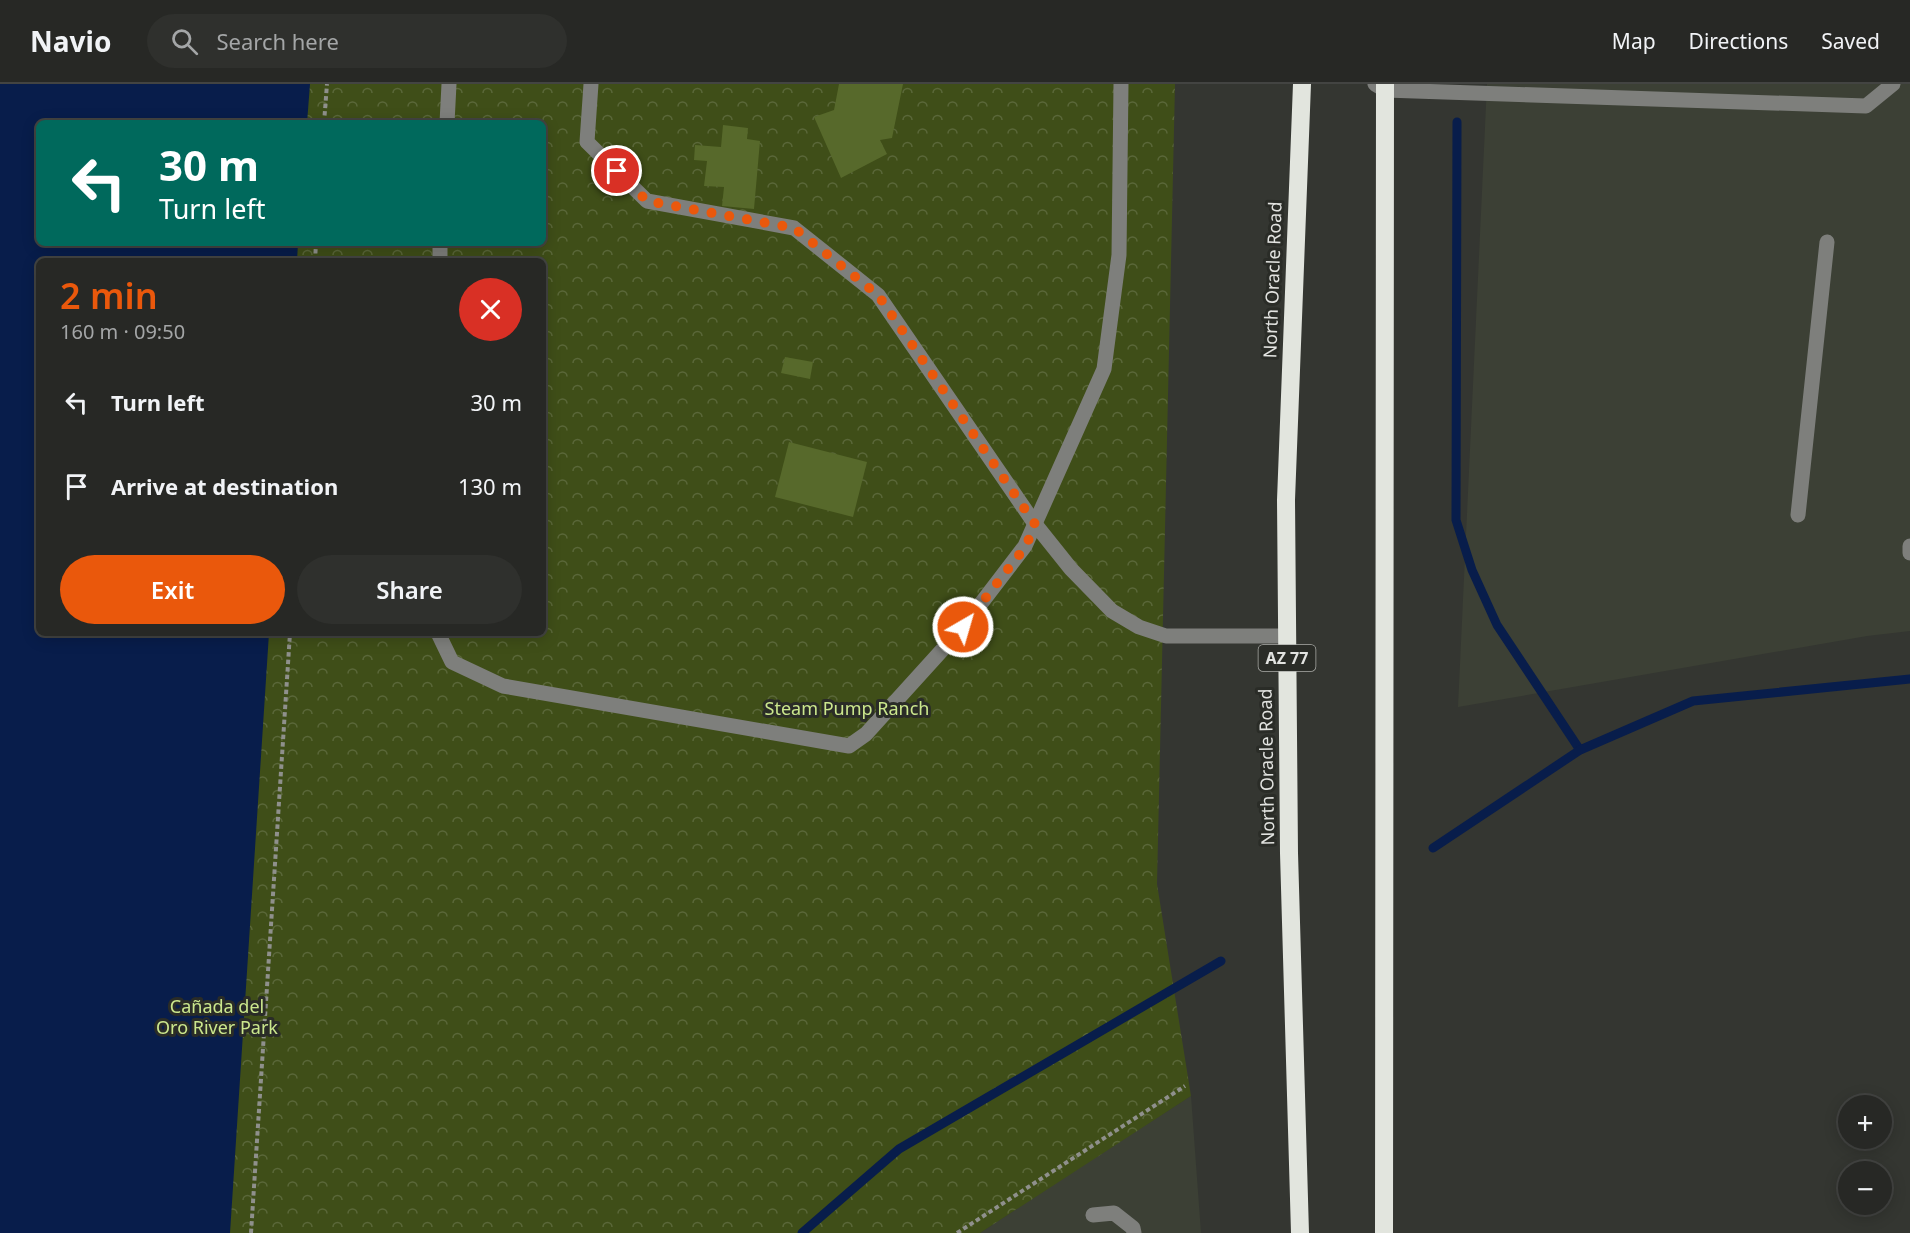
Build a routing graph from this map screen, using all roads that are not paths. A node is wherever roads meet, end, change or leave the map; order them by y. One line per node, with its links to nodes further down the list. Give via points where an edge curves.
1 (449, 84): 7 (street)
2 (591, 84): 10 (street, via 587,142 647,201 794,228 878,295)
3 (1121, 84): 10 (street, via 1119,255 1104,369)
4 (1302, 84): 14 (highway, North Oracle Road / AZ 77, via 1286,500)
5 (1893, 84): 6 (street, via 1866,106)
6 (1382, 86): 18 (highway)
7 (447, 120)
8 (1827, 242): 9 (street)
9 (1798, 515)
10 (1035, 524): 13 (street, via 1026,546 963,627 881,719 849,746 503,686 452,662); 14 (street, via 1112,611 1139,627 1166,636)
11 (1910, 546): 12 (street)
12 (1910, 553)
13 (439, 636)
14 (1287, 636): 17 (highway, North Oracle Road / AZ 77)
15 (1093, 1215): 16 (street, via 1114,1213)
16 (1134, 1233)
17 (1300, 1233)
18 (1384, 1233)

